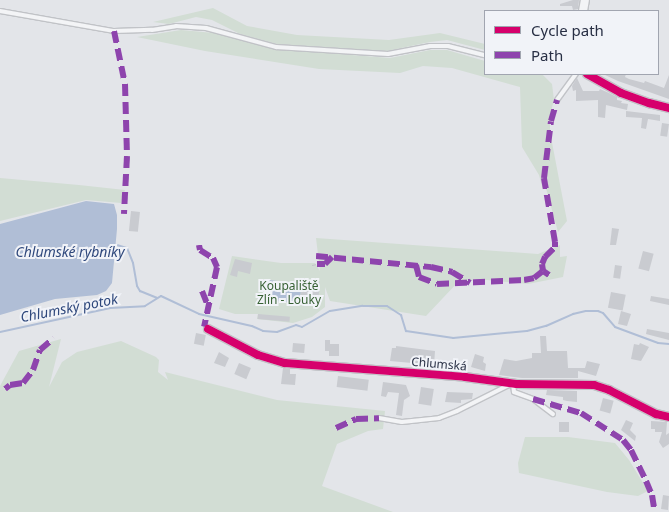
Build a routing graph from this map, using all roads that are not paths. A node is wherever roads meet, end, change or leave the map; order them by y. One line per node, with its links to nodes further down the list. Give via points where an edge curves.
1 (0, 10): 2 (lane, via 114,31 176,26 206,28 276,47 388,54 448,46)
2 (484, 55)
3 (575, 75): 5 (lane)
4 (589, 75): 6 (street, via 621,93)
5 (557, 100)
6 (669, 108)
7 (208, 329): 8 (street, Chlumská, via 258,355 285,363)
8 (512, 383): 9 (lane, via 514,392 533,399); 10 (street, Chlumská, via 594,385 643,409); 11 (lane, via 439,418 402,422)
9 (553, 414)
10 (669, 417)
11 (379, 418)

